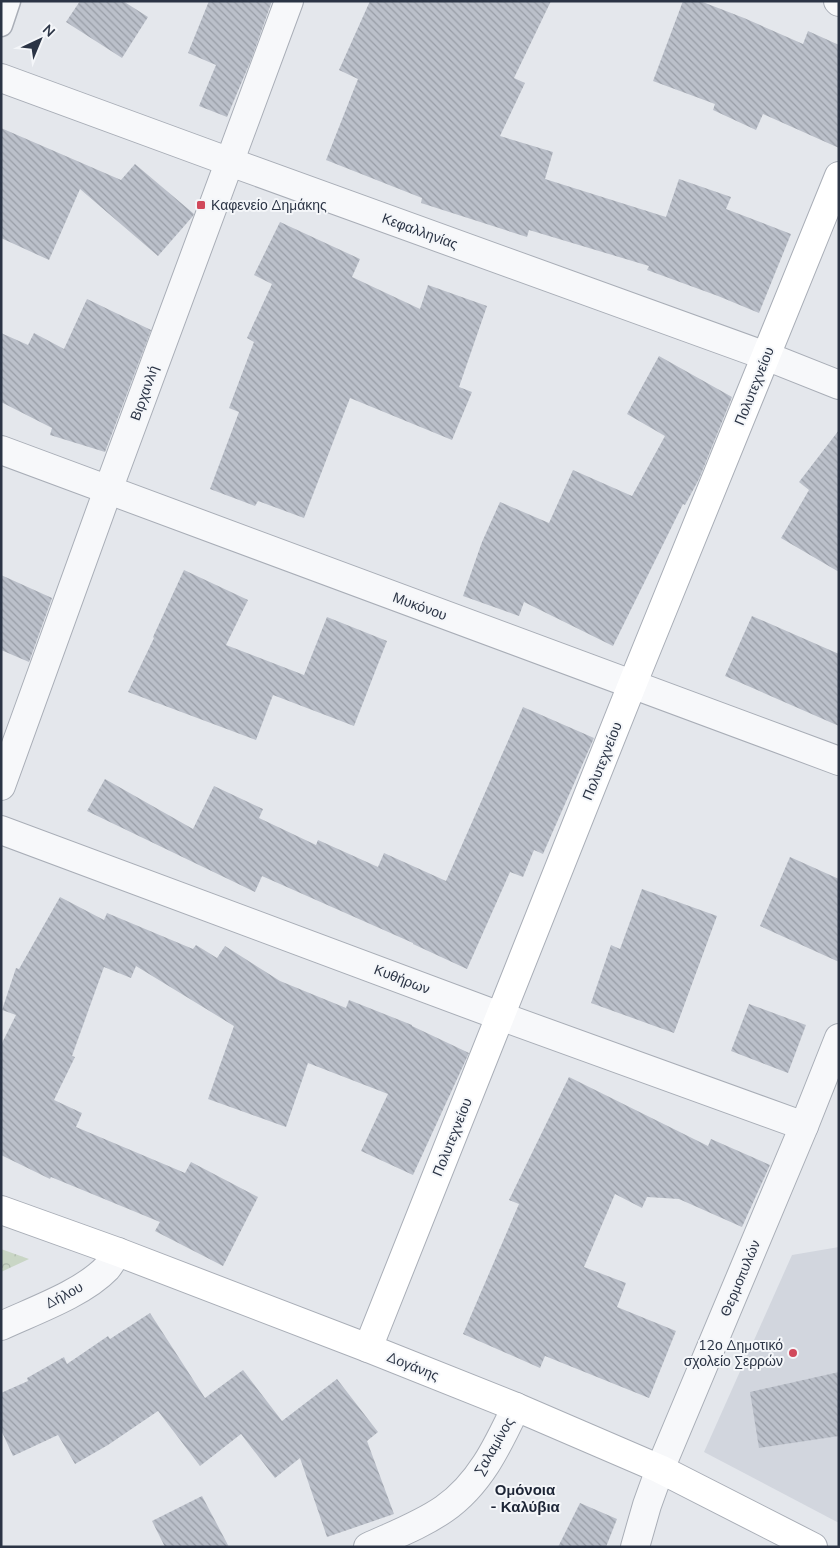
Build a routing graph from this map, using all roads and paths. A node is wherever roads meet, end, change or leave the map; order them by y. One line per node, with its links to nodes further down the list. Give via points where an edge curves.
1 (9, 1): 3 (lane)
2 (289, 1): 5 (street, Βιρχανλή)
3 (1, 25)
4 (1, 78): 5 (street, Κεφαλληνίας)
5 (230, 162): 7 (street, Κεφαλληνίας); 10 (street, Βιρχανλή)
6 (839, 176): 7 (main road, Πολυτεχνείου)
7 (766, 356): 8 (street, Κεφαλληνίας); 11 (main road, Πολυτεχνείου)
8 (839, 385)
9 (1, 450): 10 (street, Μυκόνου)
10 (108, 490): 11 (street, Μυκόνου); 13 (street, Βιρχανλή)
11 (632, 685): 12 (street, Μυκόνου); 15 (main road, Πολυτεχνείου)
12 (839, 761)
13 (1, 786)
14 (1, 830): 15 (street, Κυθήρων)
15 (500, 1016): 17 (street, Κυθήρων); 21 (main road, Πολυτεχνείου)
16 (839, 1038): 17 (street, Θερμοπυλών)
17 (804, 1126): 23 (street, Θερμοπυλών)
18 (1, 1210): 19 (main road, Δογάνης)
19 (118, 1252): 20 (street, Δήλου, via 107,1268 78,1289); 21 (main road, Δογάνης)
20 (1, 1326)
21 (368, 1348): 22 (main road, Δογάνης)
22 (516, 1407): 23 (main road, Δογάνης); 24 (street, Σαλαμίνος, via 494,1452 467,1489 432,1517)
23 (660, 1469): 25 (street, Θερμοπυλών); 26 (main road, Δογάνης)
24 (368, 1547)
25 (635, 1547)
26 (813, 1547)

